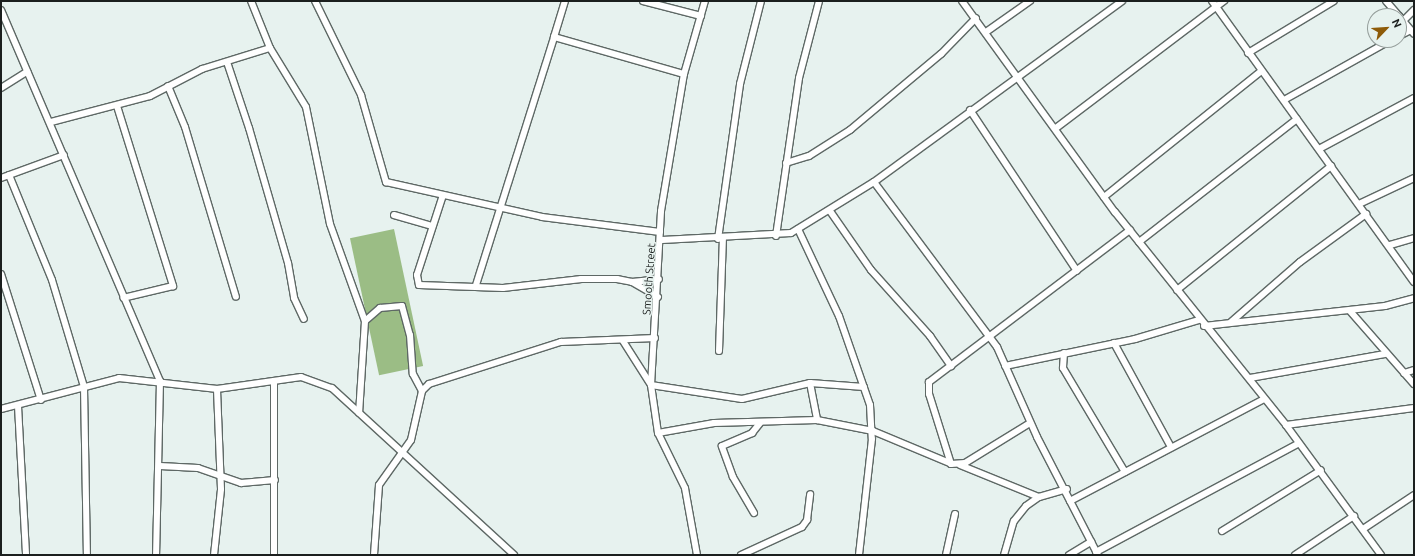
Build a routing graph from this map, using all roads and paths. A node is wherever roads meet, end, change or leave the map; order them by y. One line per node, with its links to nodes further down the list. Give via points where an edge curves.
1 (251, 1): 20 (street)
2 (315, 1): 45 (street, via 361,96 384,180)
3 (566, 1): 19 (street)
4 (643, 1): 16 (street)
5 (705, 1): 16 (street, Smooth Street)
6 (761, 1): 58 (street, via 740,84)
7 (819, 1): 39 (street, via 799,78)
8 (962, 1): 17 (street)
9 (1030, 1): 18 (street)
10 (1122, 1): 27 (street)
11 (1212, 1): 14 (street)
12 (1224, 1): 14 (street)
13 (1334, 1): 22 (street)
14 (1216, 7): 22 (street); 36 (street)
15 (1, 10): 25 (street)
16 (701, 16): 26 (street, Smooth Street)
17 (976, 18): 18 (street); 39 (street, via 941,54 850,130 809,156)
18 (986, 32): 27 (street)
19 (554, 37): 26 (street); 48 (street)
20 (270, 48): 23 (street); 76 (street, via 306,107 314,132 330,224)
21 (1377, 48): 31 (street)
22 (1248, 53): 24 (street)
23 (227, 62): 28 (street, via 202,69); 74 (street, via 288,263 294,298)
24 (1261, 71): 31 (street); 46 (street)
25 (27, 72): 29 (street); 35 (street)
26 (684, 74): 55 (street, Smooth Street)
27 (1019, 74): 33 (street); 36 (street)
28 (168, 86): 32 (street, via 150,96); 69 (street, via 185,127)
29 (1, 88)
30 (1414, 98): 37 (street)
31 (1284, 100): 34 (street)
32 (116, 106): 35 (street); 71 (street, via 173,286)
33 (970, 110): 44 (street); 62 (street)
34 (1297, 119): 37 (street); 60 (street)
35 (51, 122): 38 (street)
36 (1056, 128): 46 (street)
37 (1319, 150): 40 (street)
38 (64, 155): 41 (street); 71 (street)
39 (786, 163): 56 (street)
40 (1331, 166): 47 (street); 68 (street)
41 (9, 175): 42 (street); 96 (street, via 52,280)
42 (1, 178)
43 (1414, 178): 47 (street)
44 (874, 182): 49 (street); 79 (street)
45 (443, 195): 48 (street); 52 (street)
46 (1104, 196): 54 (street)
47 (1359, 204): 50 (street)
48 (499, 206): 55 (street, via 542,217); 67 (street)
49 (830, 211): 53 (street); 86 (street, via 871,270 930,336)
50 (1366, 214): 61 (street); 77 (street, via 1300,262)
51 (394, 215): 52 (street)
52 (432, 226): 67 (street, via 417,284)
53 (798, 229): 56 (street); 97 (street, via 839,316)
54 (1130, 230): 60 (street); 62 (street)
55 (660, 232): 59 (street, Smooth Street)
56 (776, 236): 58 (street)
57 (1414, 238): 61 (street)
58 (721, 239): 59 (street); 83 (street)
59 (662, 240): 64 (street, Smooth Street)
60 (1139, 242): 68 (street)
61 (1390, 245): 66 (street)
62 (1077, 271): 79 (street)
63 (1, 274): 101 (street)
64 (659, 279): 65 (street); 70 (street, Smooth Street)
65 (632, 282): 67 (street, via 581,279 503,288); 70 (street)
66 (1414, 282)
67 (476, 285)
68 (1177, 290): 75 (street)
69 (236, 297)
70 (658, 297): 80 (street, Smooth Street)
71 (123, 298): 91 (street)
72 (1414, 298): 73 (street)
73 (1350, 311): 77 (street); 85 (street)
74 (304, 319)
75 (1199, 320): 78 (street); 82 (street)
76 (365, 321): 99 (street, via 380,308 402,306 410,335 413,374); 105 (street)
77 (1231, 322): 78 (street)
78 (1204, 326): 90 (street)
79 (990, 337): 86 (street); 87 (street)
80 (655, 338): 81 (street); 95 (street, Smooth Street)
81 (623, 341): 95 (street); 99 (street, via 552,344 435,381)
82 (1114, 343): 84 (street); 113 (street)
83 (719, 351)
84 (1064, 353): 87 (street); 119 (street, via 1063,368)
85 (1385, 354): 89 (street); 90 (street)
86 (951, 366): 115 (street, via 929,382 929,394)
87 (1005, 366): 107 (street)
88 (1414, 370): 89 (street)
89 (1404, 372): 94 (street)
90 (1250, 378): 100 (street)
91 (160, 381): 96 (street, via 119,378); 98 (street); 117 (street)
92 (274, 382): 98 (street); 105 (street, via 301,377 332,388); 121 (street)
93 (810, 383): 95 (street, via 742,399); 97 (street); 106 (street)
94 (1414, 384)
95 (651, 385): 111 (street, Smooth Street)
96 (84, 387): 101 (street); 135 (street)
97 (864, 387): 110 (street)
98 (217, 389): 120 (street)
99 (422, 391): 114 (street, via 415,432)
100 (1264, 399): 109 (street); 113 (street)
101 (41, 400): 102 (street)
102 (18, 406): 104 (street); 134 (street)
103 (1414, 408): 109 (street)
104 (1, 409)
105 (359, 413): 114 (street)
106 (817, 420): 108 (street); 110 (street)
107 (1030, 422): 116 (street); 122 (street)
108 (760, 423): 111 (street, via 714,423); 127 (street, via 752,433 722,446 733,477)
109 (1286, 425): 112 (street)
110 (873, 431): 115 (street); 143 (street)
111 (658, 433): 141 (street, Smooth Street, via 685,488)
112 (1299, 444): 118 (street); 133 (street)
113 (1171, 447): 119 (street)
114 (404, 451): 139 (street, via 379,485); 140 (street)
115 (951, 464): 116 (street)
116 (960, 465): 125 (street)
117 (160, 466): 120 (street, via 198,468); 136 (street)
118 (1321, 470): 129 (street); 131 (street)
119 (1125, 472): 126 (street)
120 (221, 477): 121 (street, via 240,483); 137 (street)
121 (274, 480): 138 (street)
122 (1067, 490): 125 (street); 126 (street)
123 (810, 494): 142 (street, via 807,520 802,527)
124 (1414, 495): 130 (street)
125 (1039, 497): 145 (street, via 1014,521)
126 (1070, 501): 132 (street)
127 (754, 514)
128 (955, 514): 144 (street)
129 (1354, 516): 130 (street); 147 (street)
130 (1363, 529): 148 (street)
131 (1222, 531)
132 (1091, 542): 133 (street); 146 (street)
133 (1097, 553)
134 (26, 555)
135 (87, 555)
136 (156, 555)
137 (214, 555)
138 (274, 555)
139 (374, 555)
140 (514, 555)
141 (697, 555)
142 (741, 555)
143 (859, 555)
144 (946, 555)
145 (1004, 555)
146 (1069, 555)
147 (1295, 555)
148 (1381, 555)

